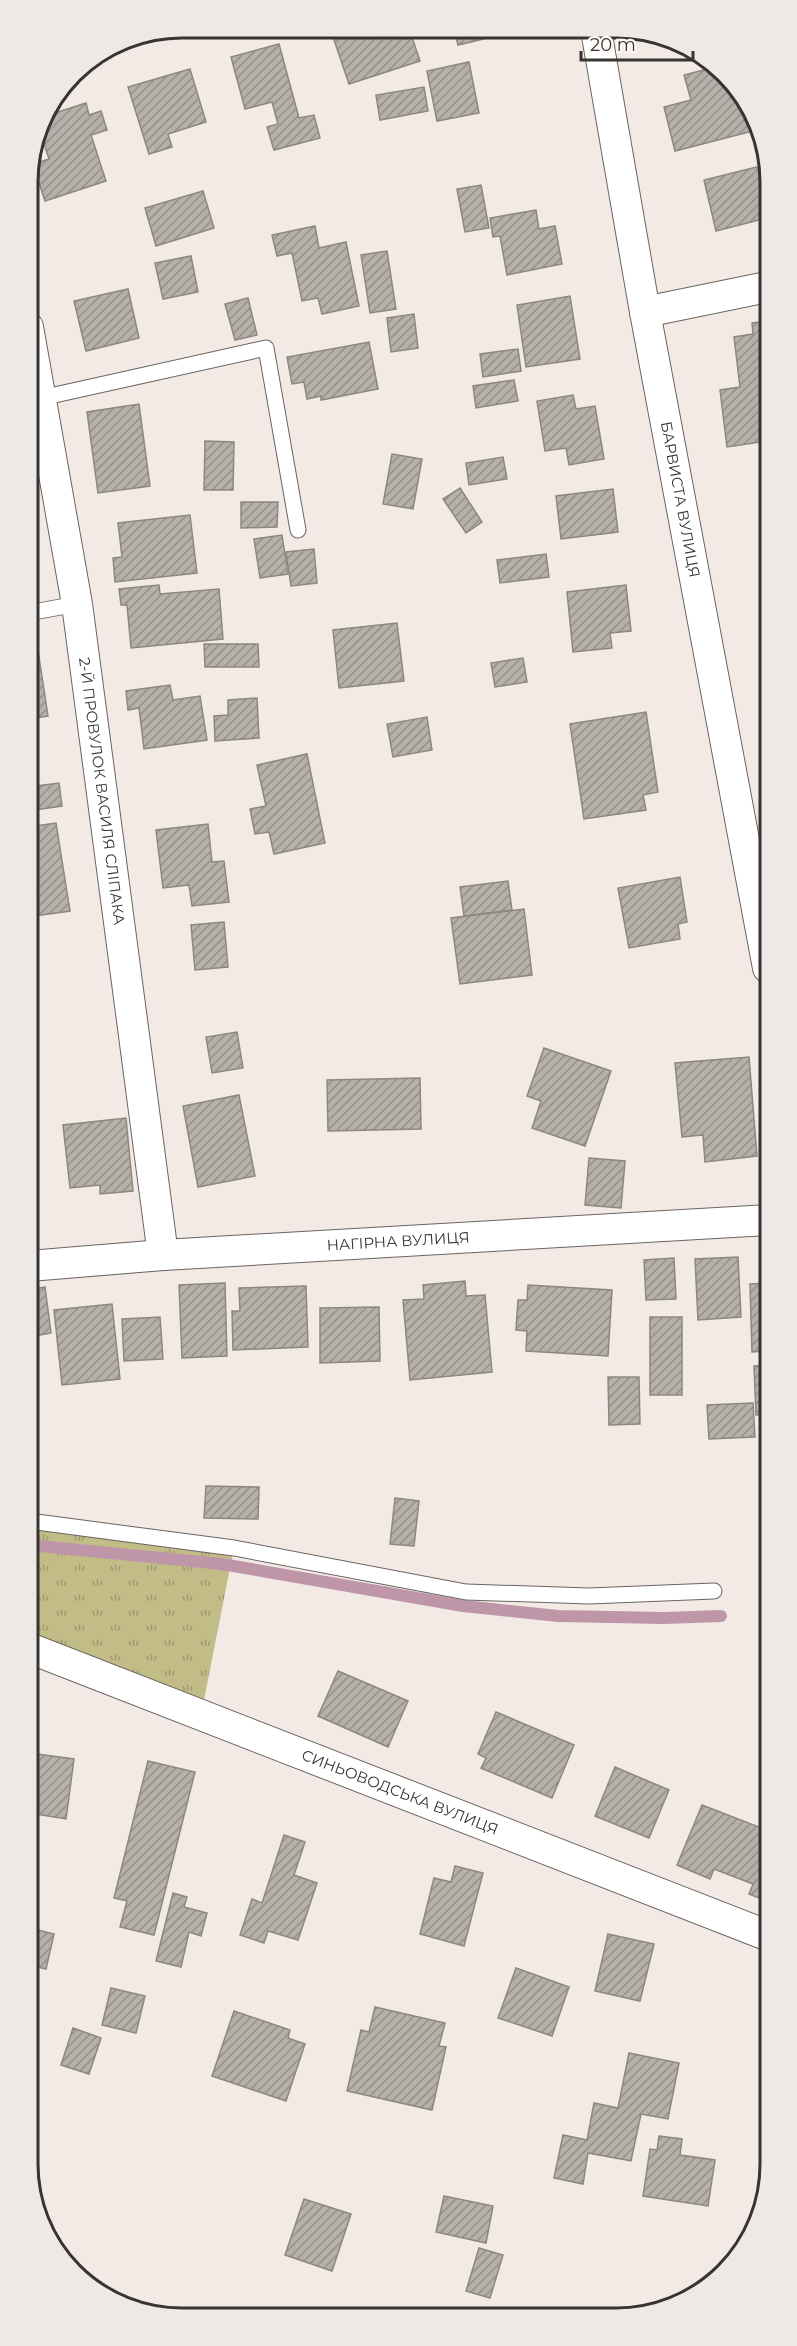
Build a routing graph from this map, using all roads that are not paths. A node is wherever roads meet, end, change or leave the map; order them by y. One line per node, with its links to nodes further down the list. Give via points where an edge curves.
1 (597, 38): 3 (street, БАРВИСТА ВУЛИЦЯ)
2 (760, 288): 3 (street)
3 (645, 312): 9 (street, БАРВИСТА ВУЛИЦЯ)
4 (38, 382): 5 (street, 2-Й ПРОВУЛОК ВАСИЛЯ СЛІПАКА)
5 (41, 398): 6 (lane, via 266,348); 7 (street, 2-Й ПРОВУЛОК ВАСИЛЯ СЛІПАКА)
6 (298, 530)
7 (77, 604): 8 (lane); 11 (street, 2-Й ПРОВУЛОК ВАСИЛЯ СЛІПАКА)
8 (38, 612)
9 (760, 923)
10 (759, 1220): 11 (street, НАГІРНА ВУЛИЦЯ)
11 (163, 1255): 12 (street, НАГІРНА ВУЛИЦЯ)
12 (38, 1265)
13 (38, 1522): 14 (lane, via 234,1548 466,1592 589,1596)
14 (714, 1591)
15 (38, 1652): 16 (street, СИНЬОВОДСЬКА ВУЛИЦЯ)
16 (759, 1932)

